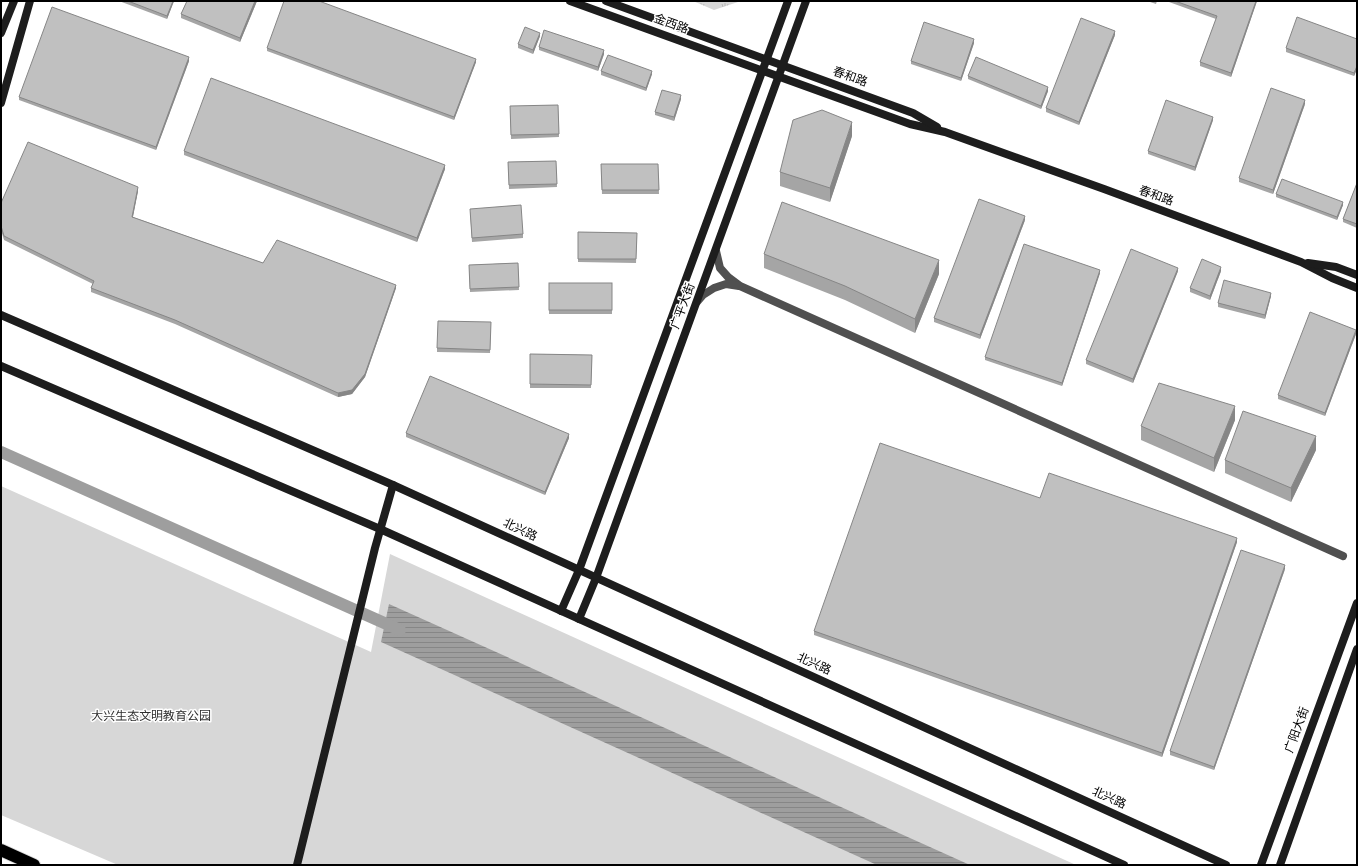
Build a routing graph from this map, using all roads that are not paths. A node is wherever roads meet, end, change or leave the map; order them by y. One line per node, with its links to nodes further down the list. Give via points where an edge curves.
1 (14, 1): 7 (street)
2 (30, 1): 12 (street)
3 (570, 1): 10 (street, 金西路)
4 (606, 1): 8 (street, 金西路)
5 (788, 1): 8 (street, 广平大街)
6 (806, 1): 9 (street, 广平大街)
7 (1, 33)
8 (767, 60): 9 (street, 春和路); 10 (street, 广平大街)
9 (783, 65): 11 (street, 广平大街); 13 (street, 春和路, via 913,113)
10 (763, 70): 11 (street, 春和路); 25 (street, 广平大街)
11 (778, 76): 13 (street, 春和路, via 910,124); 14 (street, 广平大街)
12 (1, 103)
13 (945, 132): 15 (street, 春和路)
14 (716, 251): 17 (street, via 720,268); 19 (street, 广平大街)
15 (1301, 262): 16 (street, via 1336,267); 18 (street, 春和路)
16 (1357, 275)
17 (740, 286): 19 (street, via 726,284 714,288 703,294); 24 (street)
18 (1357, 288)
19 (697, 303): 26 (street, 广平大街)
20 (1, 315): 22 (street, 北兴路)
21 (1, 366): 23 (street)
22 (393, 485): 23 (street); 25 (street, 北兴路)
23 (380, 529): 28 (street); 33 (street)
24 (1343, 556)
25 (580, 570): 26 (street, 北兴路); 28 (street, 广平大街)
26 (596, 578): 29 (street, 广平大街); 35 (street, 北兴路)
27 (1357, 603): 36 (street, 广阳大街)
28 (561, 610): 29 (street)
29 (579, 618): 34 (street)
30 (1357, 648): 37 (street)
31 (1, 850): 32 (highway)
32 (34, 865)
33 (297, 865)
34 (1124, 865)
35 (1226, 865)
36 (1260, 865)
37 (1280, 865)

